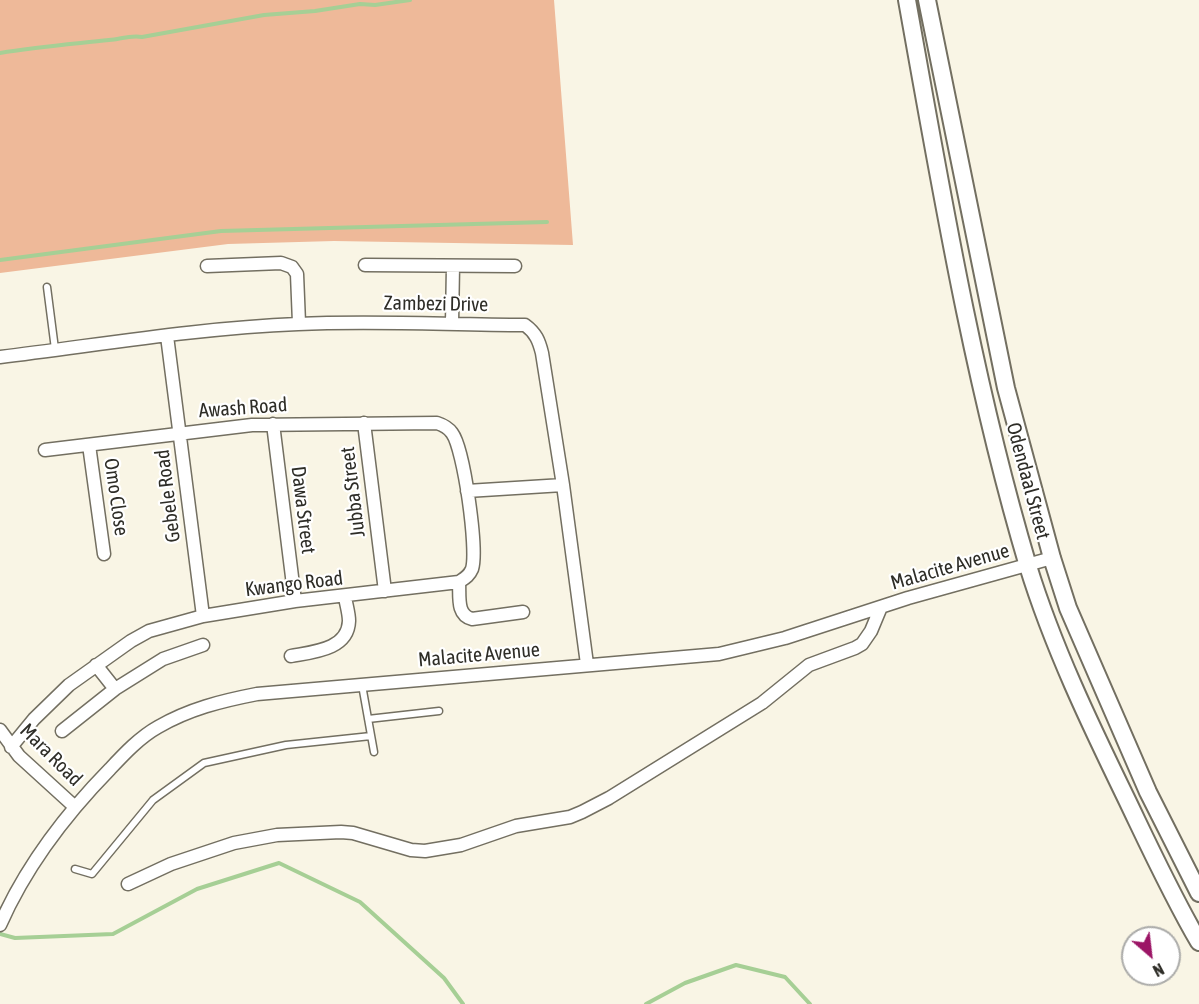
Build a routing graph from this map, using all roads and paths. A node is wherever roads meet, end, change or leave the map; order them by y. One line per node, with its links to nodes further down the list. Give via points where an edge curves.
1 (908, 0): 22 (street, Odendaal Street, via 982,388)
2 (927, 0): 21 (street, Odendaal Street, via 1006,388)
3 (365, 265): 5 (street)
4 (207, 266): 9 (street, via 281,263 292,267 297,274)
5 (453, 266): 6 (street); 8 (street)
6 (515, 266)
7 (48, 287): 11 (lane)
8 (452, 322): 9 (street, Zambezi Drive); 18 (street, Zambezi Drive, via 525,325 534,331 542,353)
9 (299, 323): 10 (street, Zambezi Drive)
10 (167, 336): 11 (street, Zambezi Drive); 15 (street, Gebele Road)
11 (55, 350): 12 (street, Zambezi Drive)
12 (0, 357)
13 (364, 423): 14 (street, Awash Road); 19 (street, Awash Road, via 444,425 459,447); 24 (street, Jubba Street)
14 (273, 424): 15 (street, Awash Road); 26 (street, Dawa Street)
15 (180, 433): 16 (street, Awash Road); 29 (street, Gebele Road)
16 (89, 445): 17 (street, Awash Road); 20 (street, Omo Close)
17 (45, 450)
18 (563, 485): 19 (street); 32 (street, Zambezi Drive)
19 (467, 491): 23 (street, via 474,555 471,571)
20 (104, 554)
21 (1052, 558): 22 (street, Malacite Avenue); 46 (street, Odendaal Street, via 1068,608 1129,750)
22 (1028, 565): 27 (street, Malacite Avenue); 48 (street, Odendaal Street, via 1098,741)
23 (459, 582): 24 (street, Kwango Road); 28 (street, via 464,617)
24 (385, 591): 25 (street, Kwango Road)
25 (345, 597): 26 (street, Kwango Road); 31 (street, via 349,621 342,636 326,650)
26 (295, 601): 29 (street, Kwango Road)
27 (881, 607): 32 (street, Malacite Avenue, via 728,652); 45 (street, via 862,644 809,665 762,703 609,798 570,817 516,826 461,845 426,851 353,833 277,835 234,843 171,864)
28 (523, 612)
29 (203, 616): 33 (street, Kwango Road, via 139,636)
30 (203, 645): 35 (street, via 164,659)
31 (291, 656)
32 (587, 664): 34 (street, Malacite Avenue)
33 (96, 665): 35 (street); 41 (street, Kwango Road, via 69,685)
34 (362, 685): 37 (lane); 43 (street, Malacite Avenue, via 257,694 194,709 155,728 137,742)
35 (116, 689): 39 (street)
36 (439, 711): 37 (lane)
37 (368, 719): 40 (lane)
38 (0, 730): 41 (street, Mara Road)
39 (62, 731)
40 (371, 736): 42 (lane); 44 (lane, via 286,745 204,763 153,800 92,874)
41 (11, 747): 43 (street, Mara Road)
42 (374, 752)
43 (75, 807): 47 (street, Malacite Avenue, via 45,845)
44 (75, 869)
45 (128, 884)
46 (1199, 892)
47 (0, 925)
48 (1199, 942)

